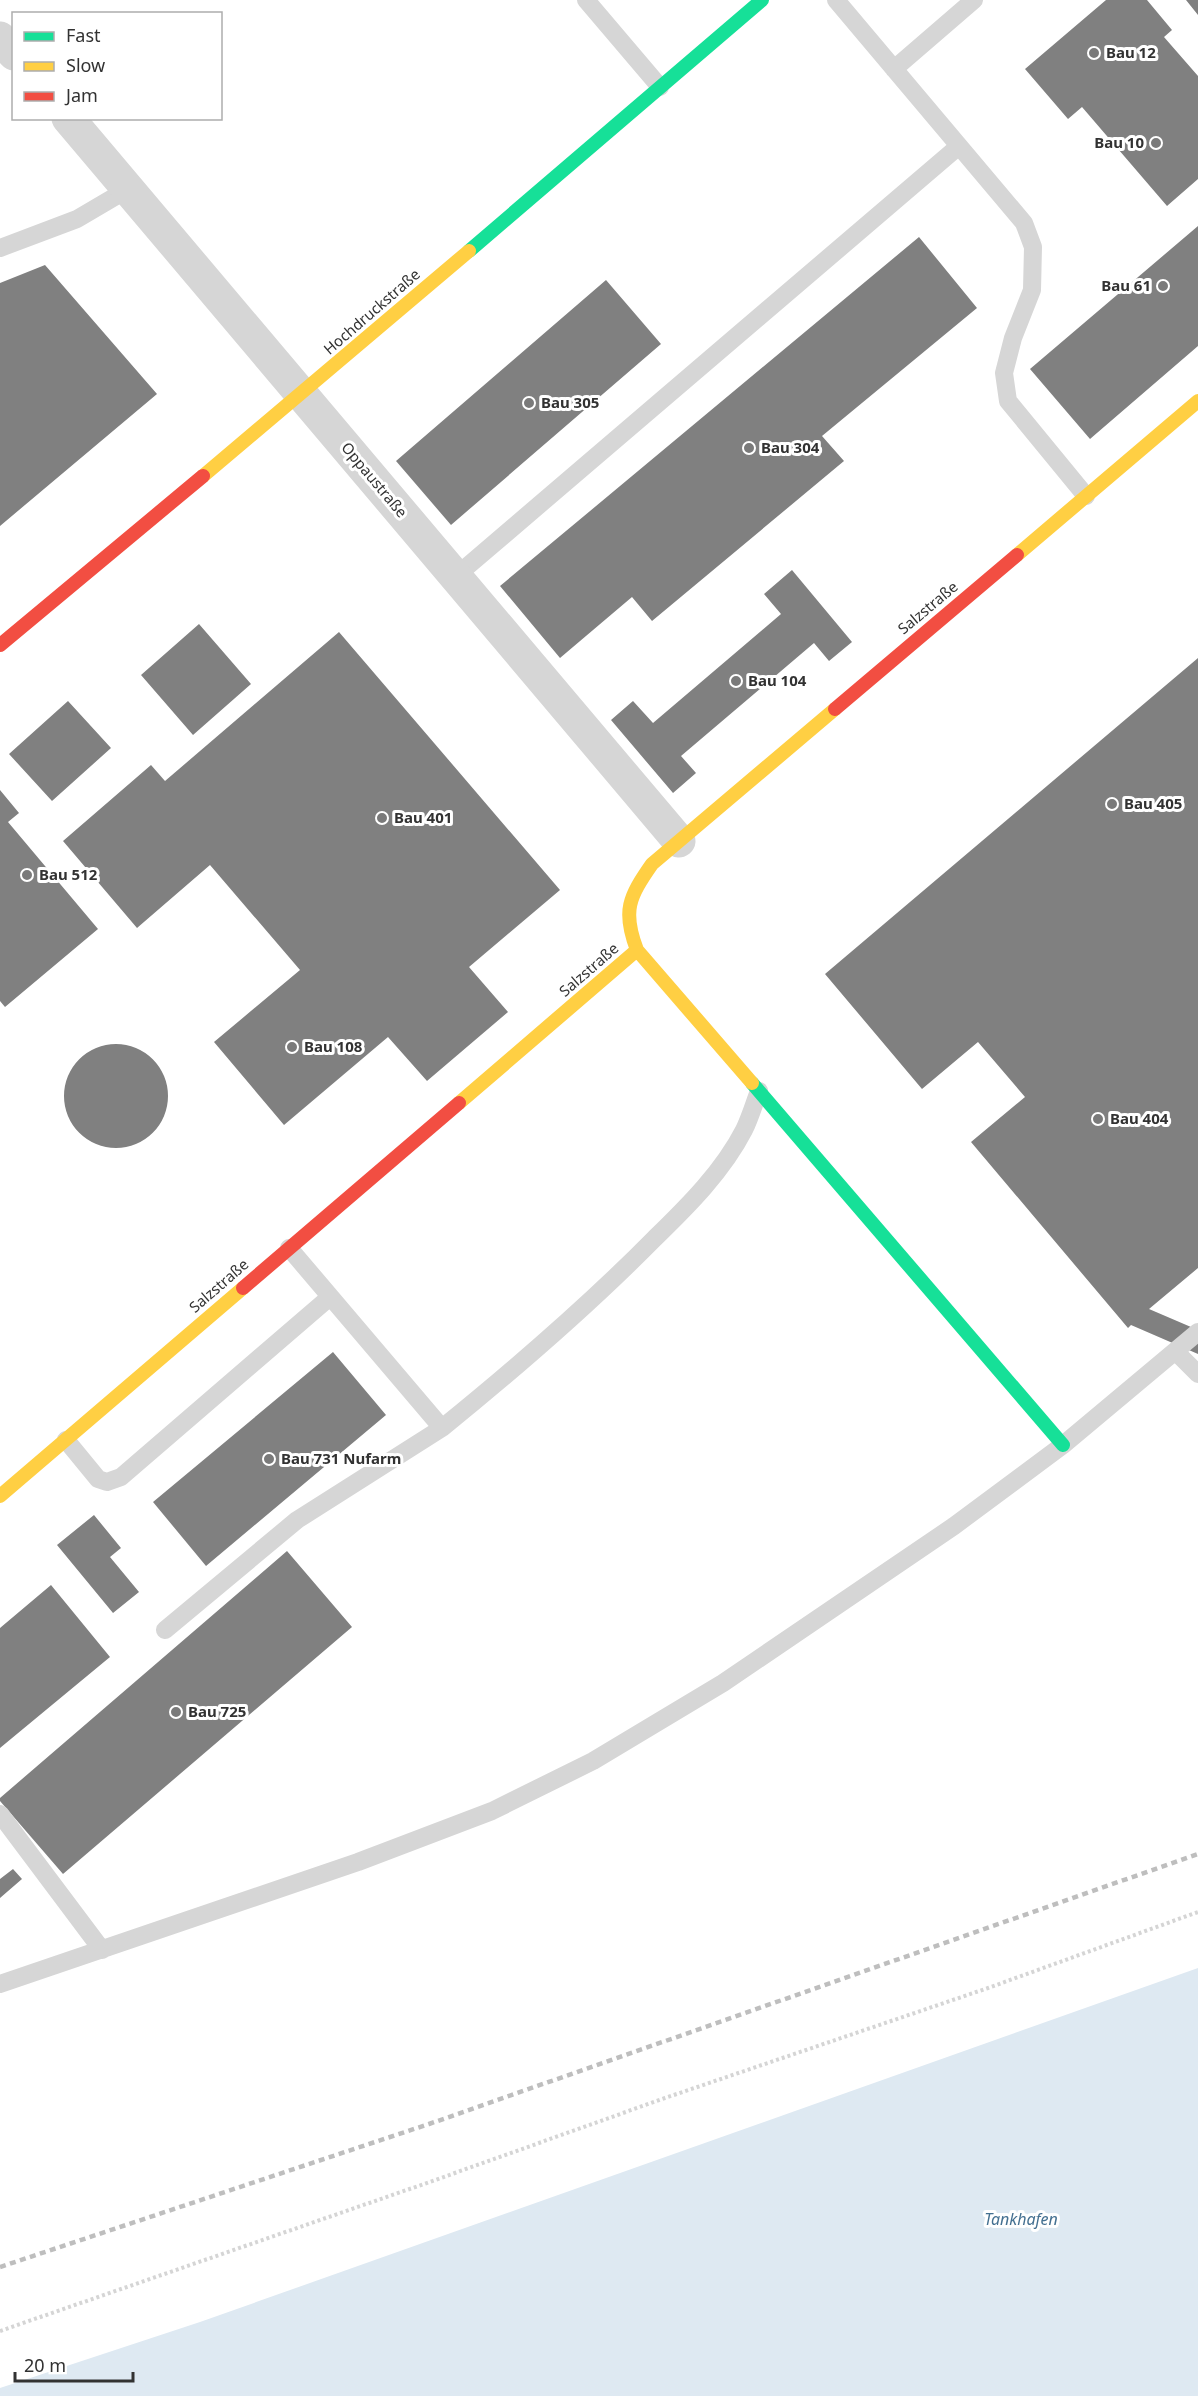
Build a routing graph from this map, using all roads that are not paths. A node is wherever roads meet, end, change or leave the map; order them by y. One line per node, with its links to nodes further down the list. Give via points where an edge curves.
1 (586, 0): 8 (lane)
2 (762, 0): 8 (street, Hochdruckstraße)
3 (836, 0): 7 (lane)
4 (974, 0): 7 (lane)
5 (0, 38): 6 (street)
6 (12, 52)
7 (894, 69): 10 (lane)
8 (660, 87): 13 (street, Hochdruckstraße)
9 (70, 120): 11 (street, Oppaustraße)
10 (959, 146): 15 (lane, via 1024,223 1033,247 1032,290 1004,373 1008,401); 16 (lane)
11 (128, 189): 12 (lane, via 77,219); 13 (street, Oppaustraße)
12 (0, 248)
13 (302, 394): 16 (street, Oppaustraße); 17 (street, Hochdruckstraße)
14 (1198, 401): 15 (street, Salzstraße)
15 (1086, 496): 18 (street, Salzstraße)
16 (456, 576): 18 (street, Oppaustraße)
17 (0, 645)
18 (680, 841): 19 (street, Salzstraße, via 652,864 630,896 627,926)
19 (638, 950): 20 (street); 21 (street, Salzstraße)
20 (759, 1092): 26 (lane, via 744,1130 714,1176 669,1224 545,1342); 28 (street)
21 (289, 1248): 22 (lane); 27 (street, Salzstraße)
22 (330, 1297): 26 (lane); 27 (lane, via 121,1477 107,1482 98,1479)
23 (1198, 1332): 24 (lane)
24 (1175, 1351): 25 (lane); 28 (lane)
25 (1198, 1374)
26 (442, 1428): 30 (lane, via 297,1520)
27 (66, 1440): 29 (street, Salzstraße)
28 (1063, 1445): 32 (lane, via 954,1526 723,1683 593,1761 480,1816)
29 (0, 1496)
30 (165, 1630)
31 (0, 1814): 32 (lane)
32 (102, 1950): 33 (lane)
33 (0, 1984)

